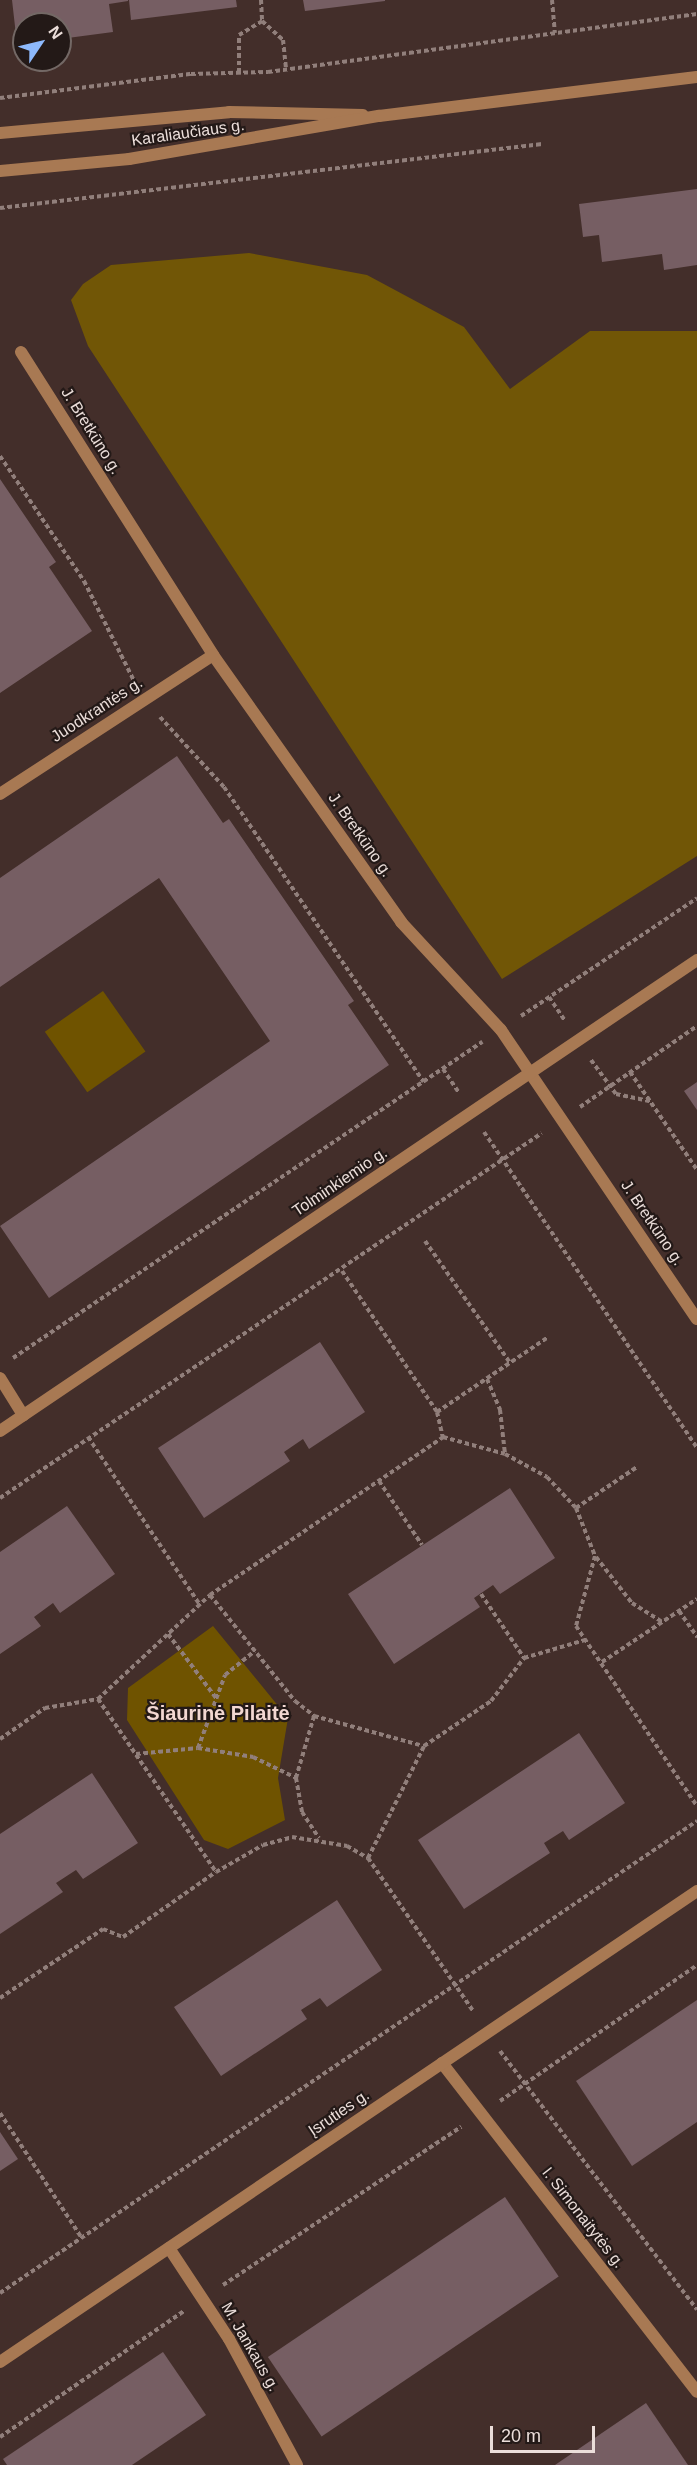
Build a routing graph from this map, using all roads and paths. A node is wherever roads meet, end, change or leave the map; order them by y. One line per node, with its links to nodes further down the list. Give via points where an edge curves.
1 (261, 0): 4 (path)
2 (552, 0): 5 (path)
3 (697, 14): 5 (path)
4 (262, 21): 6 (path, via 283,40); 7 (path, via 239,35)
5 (555, 33): 6 (path)
6 (286, 70): 7 (path)
7 (239, 73): 9 (path)
8 (697, 76): 10 (street, Karaliaučiaus g.)
9 (0, 98)
10 (379, 116): 11 (street, Karaliaučiaus g., via 229,111); 13 (street, Karaliaučiaus g., via 197,149)
11 (0, 133)
12 (542, 144): 14 (path)
13 (0, 171)
14 (0, 208)
15 (21, 352): 17 (street, J. Bretkūno g.)
16 (0, 456): 18 (path, via 84,581 112,645)
17 (213, 655): 18 (street, Juodkrantės g.); 23 (street, J. Bretkūno g., via 401,922)
18 (146, 698): 19 (street, Juodkrantės g.); 27 (path, via 224,787)
19 (0, 794)
20 (697, 898): 23 (path)
21 (697, 960): 26 (street, Tolminkiemio g.)
22 (697, 1026): 25 (path)
23 (501, 1030): 24 (path); 26 (street, J. Bretkūno g.)
24 (443, 1069): 27 (path); 28 (path)
25 (630, 1072): 29 (path); 31 (path)
26 (531, 1073): 28 (street, Tolminkiemio g.); 29 (street, J. Bretkūno g.)
27 (424, 1082): 36 (path)
28 (472, 1113): 30 (path); 41 (street, Tolminkiemio g.)
29 (562, 1119): 30 (path); 34 (street, J. Bretkūno g.)
30 (503, 1160): 33 (path); 45 (path)
31 (697, 1170)
32 (425, 1241): 37 (path)
33 (342, 1271): 40 (path); 43 (path)
34 (697, 1319)
35 (548, 1337): 37 (path)
36 (10, 1361)
37 (510, 1363): 39 (path)
38 (0, 1378): 41 (street)
39 (487, 1379): 40 (path); 46 (path, via 500,1410)
40 (437, 1412): 44 (path)
41 (23, 1415): 42 (street, Tolminkiemio g.)
42 (0, 1431)
43 (88, 1437): 49 (path); 56 (path)
44 (443, 1437): 46 (path); 48 (path)
45 (697, 1448)
46 (505, 1454): 50 (path, via 547,1477)
47 (637, 1467): 50 (path)
48 (379, 1481): 51 (path); 54 (path)
49 (0, 1498)
50 (576, 1508): 52 (path)
51 (423, 1545)
52 (595, 1556): 58 (path, via 632,1603); 61 (path, via 576,1626)
53 (481, 1594): 63 (path)
54 (210, 1595): 56 (path); 62 (path)
55 (697, 1599): 57 (path)
56 (200, 1605): 59 (path)
57 (680, 1611): 58 (path); 60 (path)
58 (662, 1622): 64 (path)
59 (168, 1634): 65 (path); 66 (path)
60 (697, 1637)
61 (585, 1640): 63 (path); 64 (path)
62 (255, 1651): 65 (path, via 225,1675); 67 (path)
63 (524, 1658): 69 (path, via 491,1701)
64 (602, 1662): 73 (path)
65 (217, 1699): 70 (path)
66 (98, 1700): 68 (path, via 45,1708); 71 (path)
67 (314, 1716): 69 (path); 72 (path)
68 (0, 1739)
69 (424, 1746): 76 (path)
70 (198, 1748): 71 (path); 72 (path, via 253,1757)
71 (136, 1754): 77 (path)
72 (296, 1778): 75 (path, via 302,1812)
73 (697, 1806)
74 (697, 1821): 80 (path)
75 (318, 1838): 76 (path); 77 (path, via 292,1837 263,1845)
76 (368, 1858): 80 (path)
77 (216, 1872): 81 (path, via 123,1937 103,1929)
78 (697, 1891): 82 (street, Įsruties g.)
79 (697, 1965): 84 (path)
80 (457, 1986): 82 (path); 87 (path)
81 (0, 1998)
82 (488, 2032): 83 (street, Įsruties g.); 84 (path)
83 (442, 2063): 86 (street, I. Simonaitytės g.); 88 (street, Įsruties g.)
84 (522, 2085): 86 (path); 91 (path)
85 (0, 2113): 87 (path)
86 (481, 2114): 90 (path); 93 (street, I. Simonaitytės g.)
87 (81, 2237): 89 (path)
88 (169, 2248): 90 (street, M. Jankaus g.); 92 (street, Įsruties g.)
89 (0, 2292)
90 (203, 2299): 94 (path); 95 (street, M. Jankaus g.)
91 (697, 2310)
92 (0, 2362)
93 (697, 2392)
94 (0, 2438)
95 (297, 2465)

